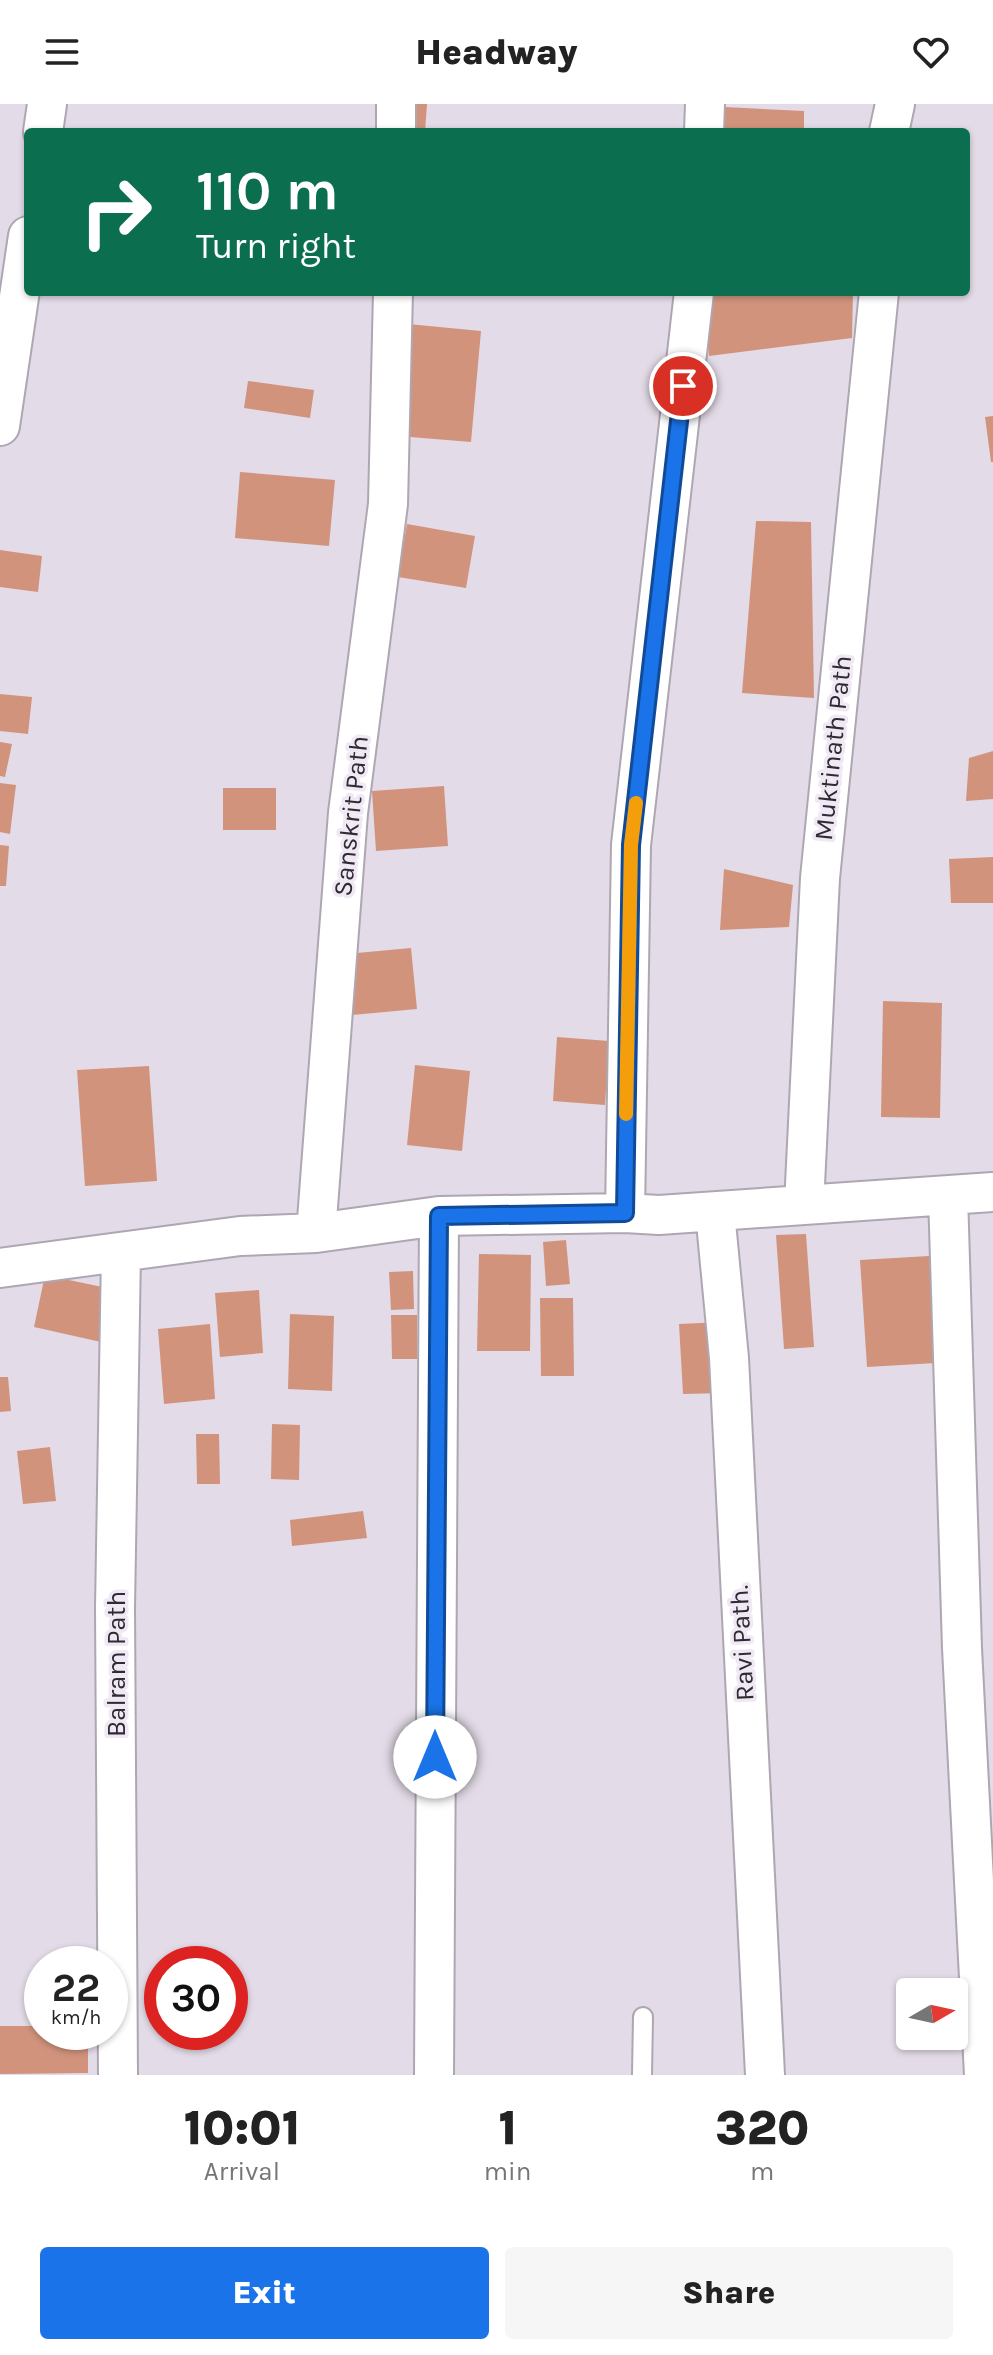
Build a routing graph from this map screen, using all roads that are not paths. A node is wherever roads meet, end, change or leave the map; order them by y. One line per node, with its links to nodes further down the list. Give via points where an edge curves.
1 (47, 104): 5 (street)
2 (396, 104): 6 (street)
3 (705, 104): 7 (street)
4 (895, 104): 8 (street)
5 (44, 128)
6 (396, 128)
7 (704, 128)
8 (890, 128)
9 (24, 263): 13 (street)
10 (393, 296): 20 (street, Sanskrit Path, via 388,504 348,813)
11 (694, 296): 18 (street, via 631,845)
12 (879, 296): 16 (street, Muktinath Path, via 820,878)
13 (0, 426)
14 (993, 1192): 15 (street)
15 (948, 1195): 16 (street); 28 (street, via 962,1648)
16 (804, 1205): 17 (street)
17 (715, 1212): 18 (street); 27 (street, Ravi Path., via 729,1358)
18 (625, 1213): 19 (street)
19 (439, 1216): 20 (street); 25 (street)
20 (316, 1233): 21 (street, via 240,1236)
21 (121, 1253): 22 (street); 24 (street, Balram Path, via 115,1608)
22 (0, 1268)
23 (643, 2017): 26 (lane)
24 (118, 2075)
25 (434, 2075)
26 (642, 2075)
27 (765, 2075)
28 (984, 2075)

